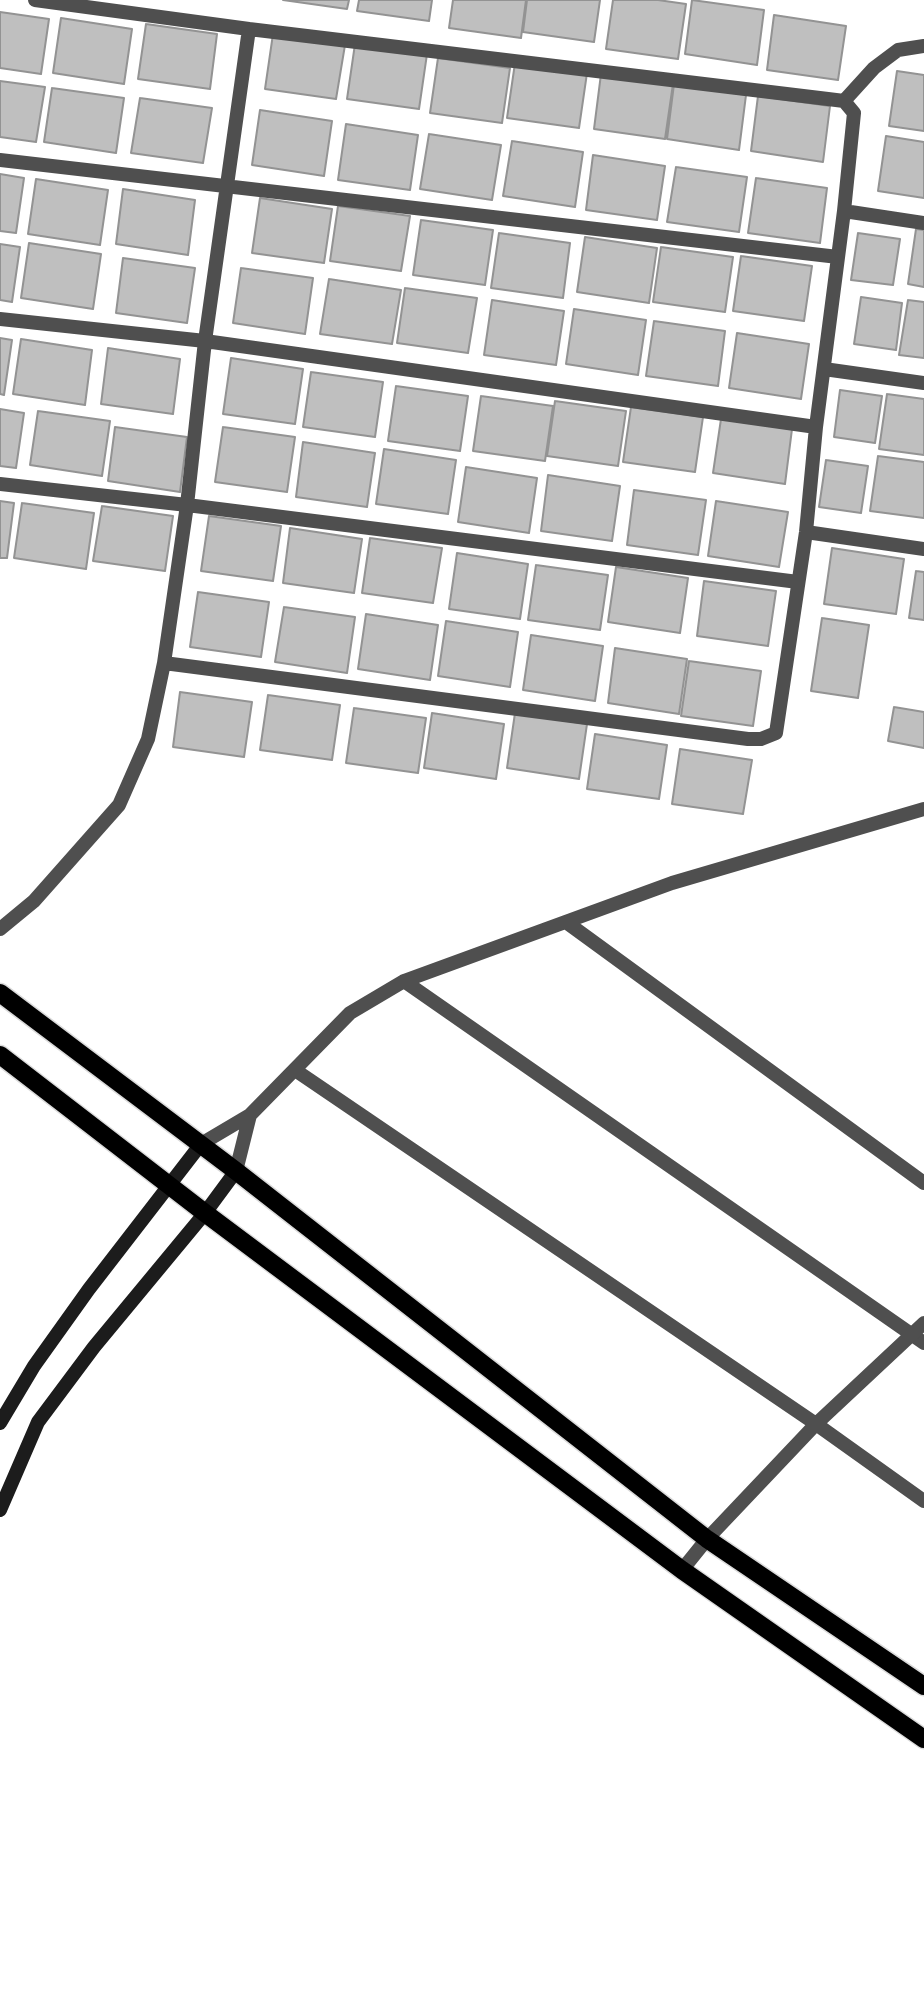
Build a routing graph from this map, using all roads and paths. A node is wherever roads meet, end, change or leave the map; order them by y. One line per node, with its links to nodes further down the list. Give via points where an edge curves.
1 (35, 0): 2 (street)
2 (249, 29): 4 (street); 6 (street)
3 (924, 46): 4 (street, via 898,50 874,68)
4 (844, 102): 7 (street, via 854,113)
5 (0, 160): 6 (street)
6 (228, 187): 9 (street); 11 (street)
7 (844, 211): 8 (street); 9 (street)
8 (924, 223)
9 (838, 257): 12 (street)
10 (0, 319): 11 (street)
11 (205, 341): 14 (street); 16 (street)
12 (824, 369): 13 (street); 14 (street)
13 (924, 383)
14 (816, 427): 17 (street)
15 (0, 484): 16 (street)
16 (187, 505): 19 (street); 20 (street)
17 (806, 532): 18 (street); 19 (street)
18 (924, 549)
19 (798, 583): 20 (street, via 776,733 761,739)
20 (163, 663): 23 (street, via 148,739 119,805 34,901)
21 (924, 809): 22 (street, via 672,883)
22 (566, 922): 24 (street); 31 (street)
23 (0, 929)
24 (404, 981): 27 (street, via 350,1013); 35 (street)
25 (0, 993): 29 (main road)
26 (0, 1055): 32 (main road)
27 (295, 1070): 28 (street); 38 (street)
28 (250, 1115): 29 (street); 30 (street)
29 (201, 1144): 30 (main road); 32 (main road)
30 (236, 1171): 33 (main road); 41 (main road)
31 (924, 1182)
32 (170, 1185): 33 (main road); 37 (main road, via 81,1300)
33 (205, 1213): 40 (main road, via 38,1422); 42 (main road)
34 (924, 1323): 35 (street)
35 (911, 1334): 36 (street); 38 (street)
36 (924, 1343)
37 (0, 1423)
38 (816, 1424): 39 (street); 41 (street)
39 (924, 1501)
40 (0, 1510)
41 (707, 1539): 42 (street); 43 (main road)
42 (682, 1570): 44 (main road)
43 (924, 1686)
44 (924, 1739)

